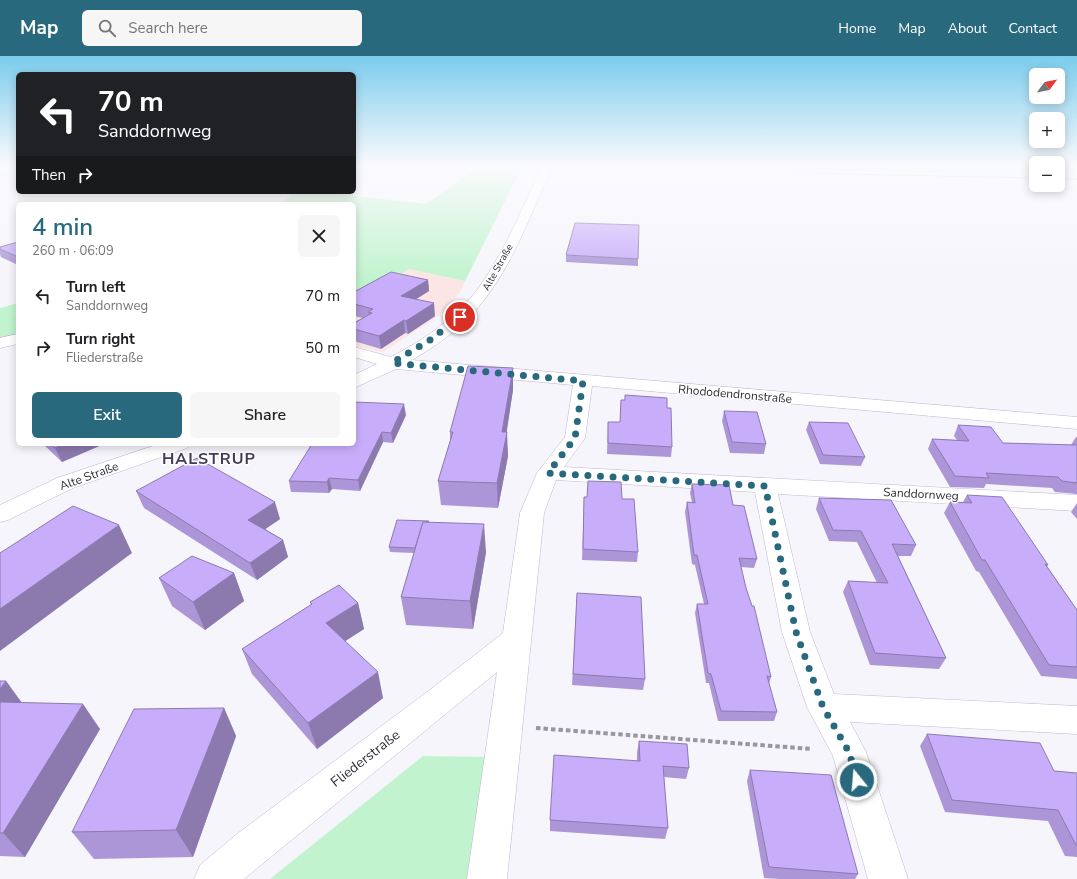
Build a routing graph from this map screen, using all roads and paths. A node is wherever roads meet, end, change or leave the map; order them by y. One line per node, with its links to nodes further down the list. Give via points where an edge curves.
1 (530, 203): 5 (street, Alte Straße, via 479,297 445,330)
2 (16, 340): 3 (street)
3 (0, 344)
4 (356, 353): 5 (street, Rhododendronstraße)
5 (392, 363): 6 (street, Alte Straße); 7 (street, Rhododendronstraße)
6 (356, 381)
7 (583, 381): 8 (street, Rhododendronstraße); 10 (street, via 575,438)
8 (1077, 423)
9 (174, 446): 13 (street, Alte Straße, via 66,483)
10 (548, 473): 11 (street, Sanddornweg); 14 (street, via 532,513)
11 (765, 486): 12 (street, Sanddornweg); 15 (street, via 796,632)
12 (1077, 503)
13 (0, 514)
14 (517, 638): 17 (street); 19 (street, Fliederstraße)
15 (823, 707): 16 (street); 18 (street)
16 (1077, 720)
17 (505, 726): 18 (path); 20 (street)
18 (849, 752): 21 (street)
19 (214, 879)
20 (487, 879)
21 (888, 879)

